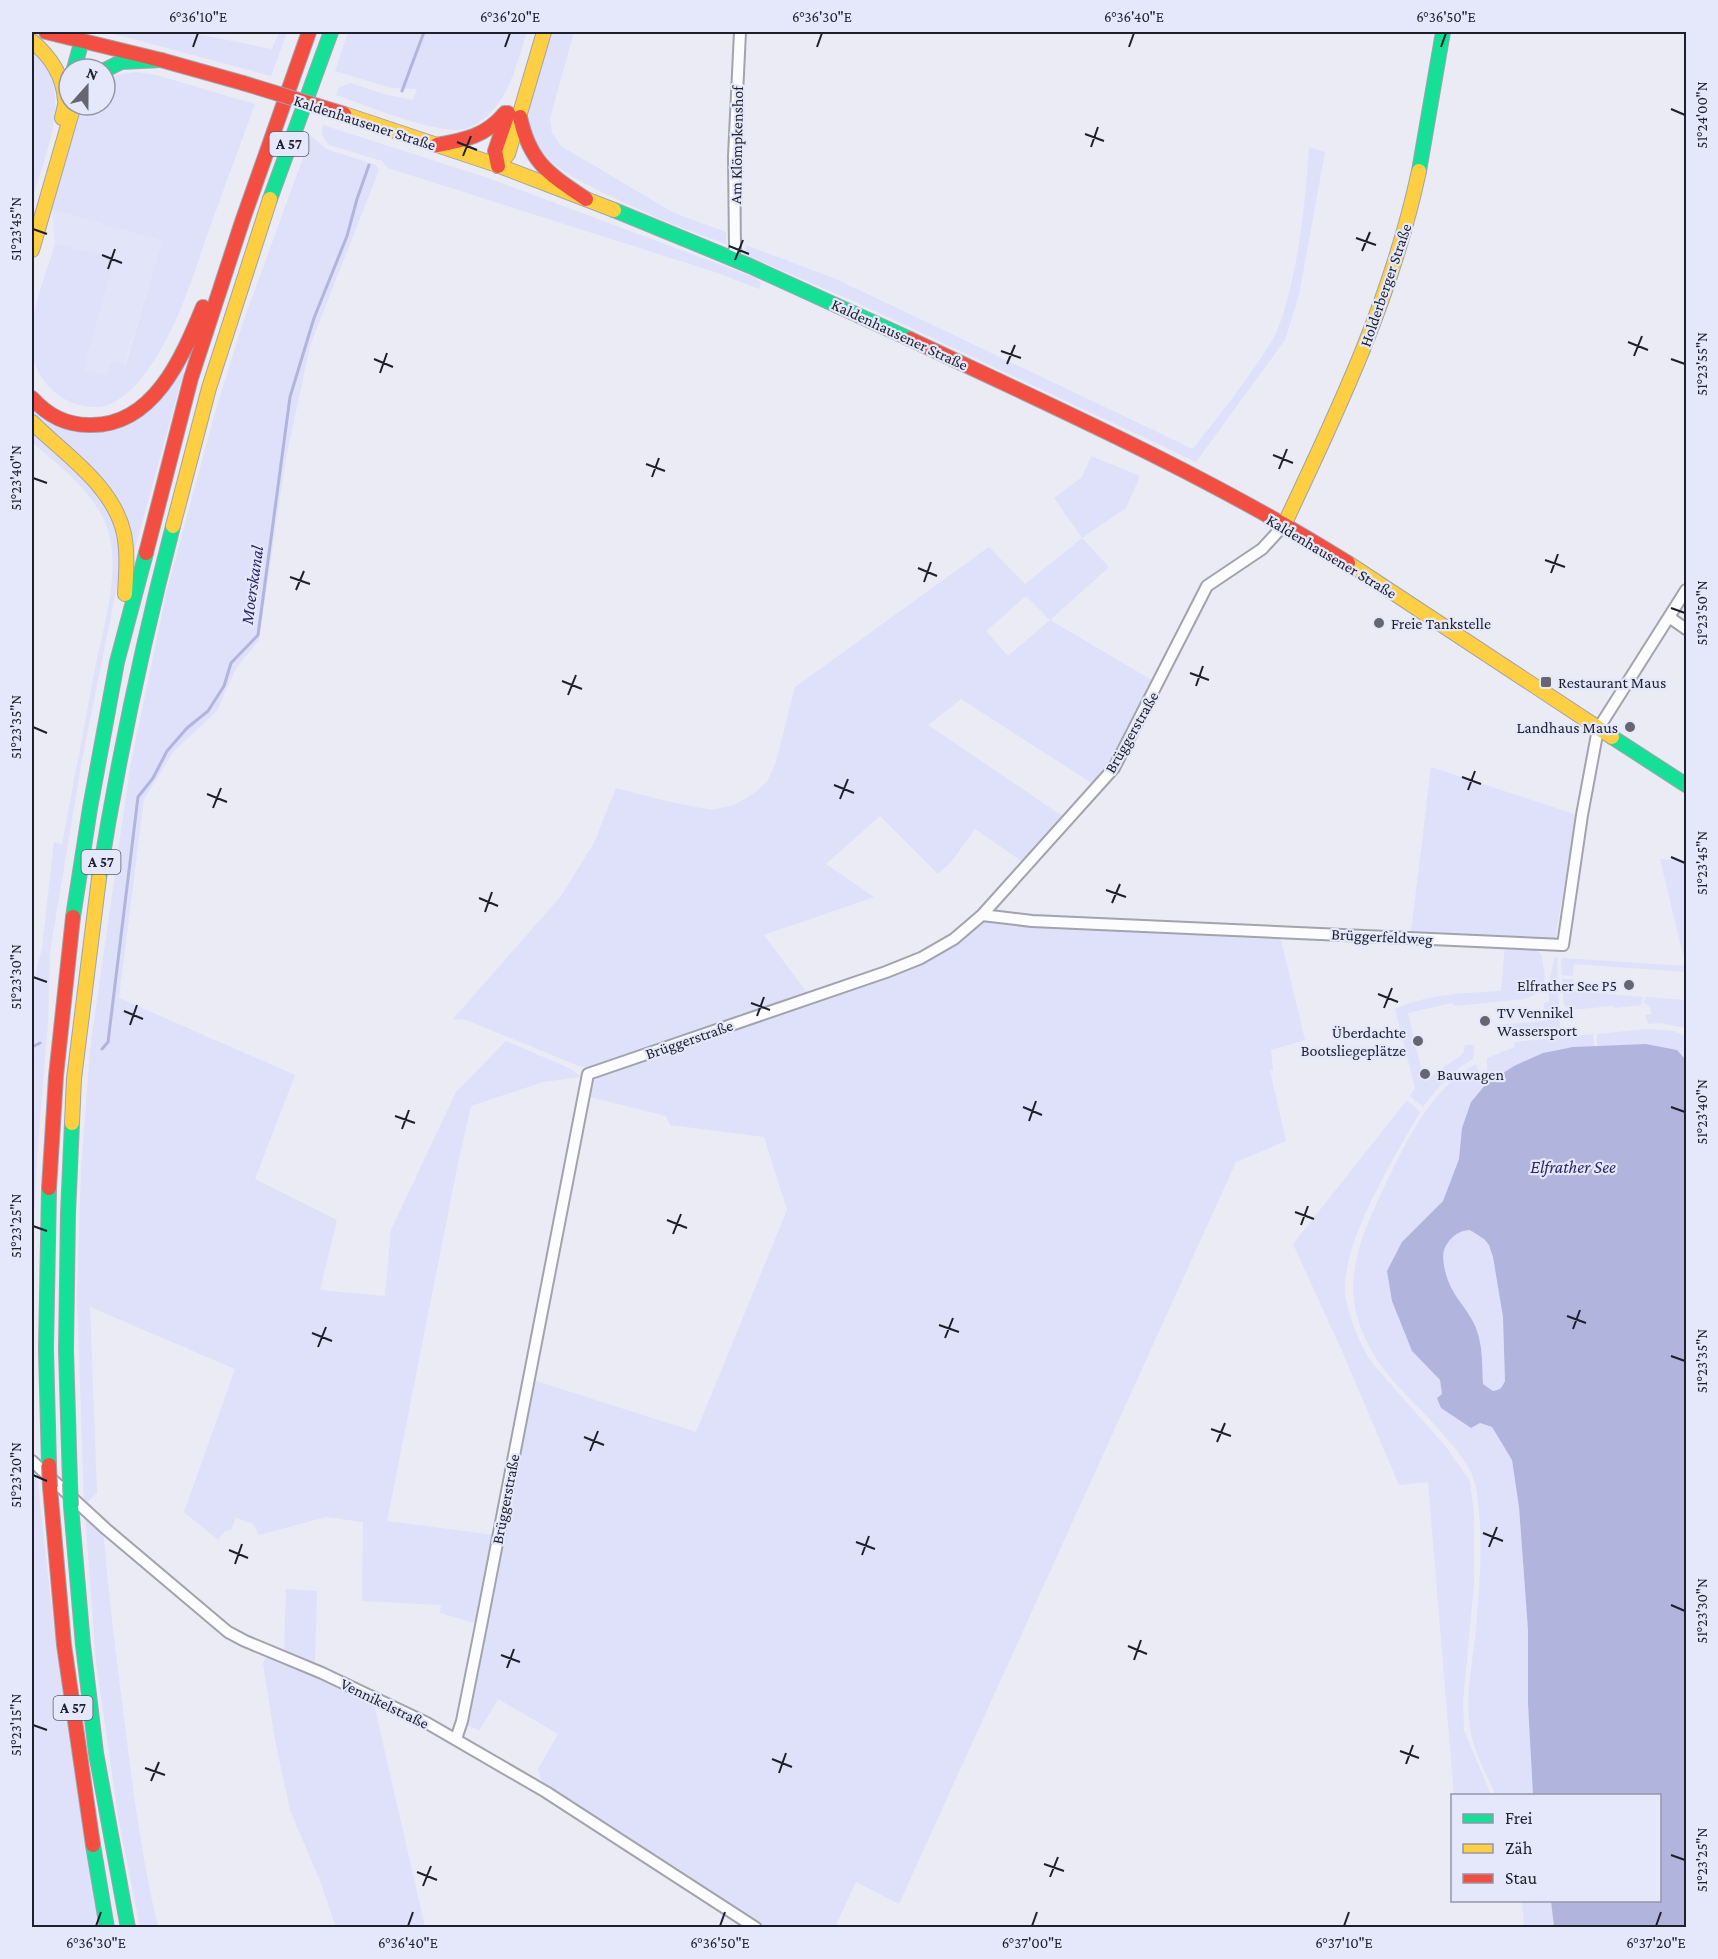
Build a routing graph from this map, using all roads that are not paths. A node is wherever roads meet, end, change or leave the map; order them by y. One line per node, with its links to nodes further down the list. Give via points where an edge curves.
1 (46, 32): 9 (main road, Kaldenhausener Straße)
2 (309, 32): 22 (main road, A 57)
3 (331, 32): 39 (main road, A 57, bridge, via 279,172 209,388 151,610 110,809 74,1079 66,1350 71,1506 96,1753)
4 (536, 32): 15 (main road)
5 (544, 32): 16 (main road)
6 (740, 32): 25 (street, Am Klömpkenshof)
7 (1443, 32): 28 (main road, Holderberger Straße, via 1427,135 1395,263 1354,374)
8 (32, 41): 14 (main road)
9 (88, 41): 10 (main road); 11 (main road); 12 (main road, Kaldenhausener Straße)
10 (80, 57)
11 (87, 57)
12 (161, 60): 13 (main road); 19 (main road, Kaldenhausener Straße, bridge)
13 (117, 64)
14 (57, 68)
15 (512, 101): 19 (main road, via 496,125 482,135); 20 (main road, via 495,151)
16 (520, 116): 20 (main road, via 508,154); 21 (main road, via 523,134 539,165)
17 (66, 117): 23 (main road)
18 (66, 117): 24 (main road)
19 (437, 145): 20 (main road, Kaldenhausener Straße)
20 (498, 166): 21 (main road, Kaldenhausener Straße)
21 (586, 199): 25 (main road, Kaldenhausener Straße)
22 (242, 222): 26 (main road, via 227,237 183,353 166,382 139,411 111,424 85,426 52,416); 32 (main road, A 57, via 191,378)
23 (32, 227)
24 (32, 250)
25 (732, 259): 28 (main road, Kaldenhausener Straße, via 942,353)
26 (32, 398)
27 (32, 422): 32 (main road, via 98,485 122,525 127,568)
28 (1284, 525): 33 (main road, Kaldenhausener Straße, via 1428,614); 35 (street, Brüggerstraße, via 1262,549 1207,586 1114,768)
29 (1686, 590): 30 (street)
30 (1669, 617): 31 (street); 33 (street)
31 (1686, 629)
32 (117, 662): 38 (main road, A 57, bridge, via 75,900 56,1076 46,1349 50,1487 64,1645)
33 (1598, 729): 34 (main road, Kaldenhausener Straße); 35 (street, Brüggerfeldweg, via 1563,945 1032,921)
34 (1686, 785)
35 (982, 915): 37 (street, Brüggerstraße, via 954,939 921,958 588,1074)
36 (32, 1461): 37 (street, Vennikelstraße, via 228,1632 383,1701)
37 (456, 1739): 40 (street, Vennikelstraße, via 546,1792)
38 (107, 1928)
39 (128, 1928)
40 (756, 1928)

